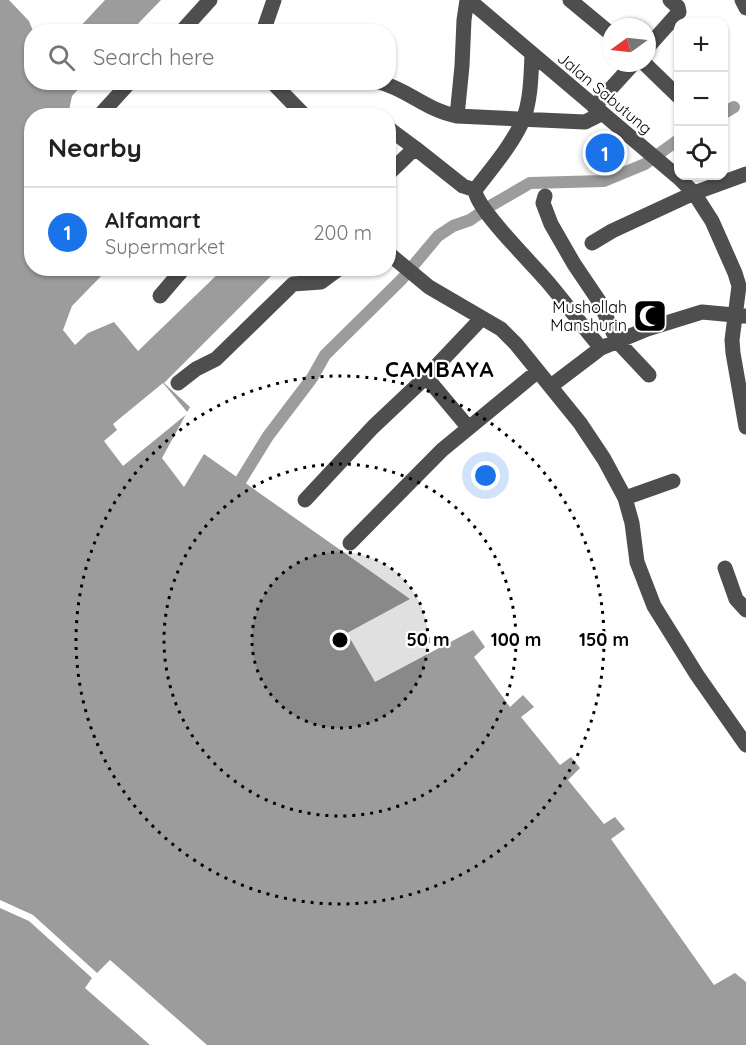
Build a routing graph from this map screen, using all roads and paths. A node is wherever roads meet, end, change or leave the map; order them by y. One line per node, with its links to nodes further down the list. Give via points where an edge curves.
1 (210, 0): 8 (street)
2 (274, 0): 9 (street)
3 (468, 0): 12 (street, Jalan Sabutung); 22 (street)
4 (570, 0): 10 (street)
5 (742, 0): 7 (street)
6 (675, 5): 11 (street)
7 (746, 8)
8 (188, 24)
9 (266, 24)
10 (602, 27)
11 (656, 34)
12 (532, 54): 21 (street, Jalan Sabutung); 23 (street)
13 (627, 72): 21 (street)
14 (653, 72): 18 (street)
15 (396, 87): 22 (street)
16 (123, 90): 19 (street)
17 (280, 90): 20 (street)
18 (674, 92)
19 (106, 108)
20 (297, 108)
21 (597, 111): 23 (street, via 585,122); 29 (street, Jalan Sabutung)
22 (457, 116): 23 (street)
23 (524, 118): 28 (street)
24 (396, 134): 25 (street)
25 (415, 148): 26 (street); 28 (street, via 464,186)
26 (396, 166)
27 (746, 174): 29 (street)
28 (475, 190): 39 (street, via 484,209)
29 (694, 193): 31 (street); 36 (street, Jalan Sabutung, via 718,233 735,273)
30 (545, 196): 38 (street, via 543,203 551,224 598,301)
31 (592, 243)
32 (396, 260): 37 (street, via 439,293)
33 (177, 276): 35 (street)
34 (329, 276): 43 (street, via 321,282 293,284 216,359)
35 (160, 296)
36 (741, 315): 38 (street, via 692,314); 46 (street, Jalan Sabutung, via 732,340)
37 (482, 318): 40 (street, via 501,329); 42 (street)
38 (617, 341): 39 (street); 41 (street)
39 (601, 348): 44 (street)
40 (538, 371): 44 (street); 45 (street)
41 (649, 375)
42 (426, 377): 45 (street); 49 (street, via 392,407)
43 (178, 383)
44 (551, 386): 48 (street, via 593,442)
45 (468, 427): 50 (street)
46 (746, 427)
47 (673, 481): 48 (street)
48 (624, 498): 53 (street, via 637,562 654,606)
49 (304, 500)
50 (350, 543)
51 (725, 568): 52 (street, via 736,599)
52 (746, 610)
53 (746, 745)

